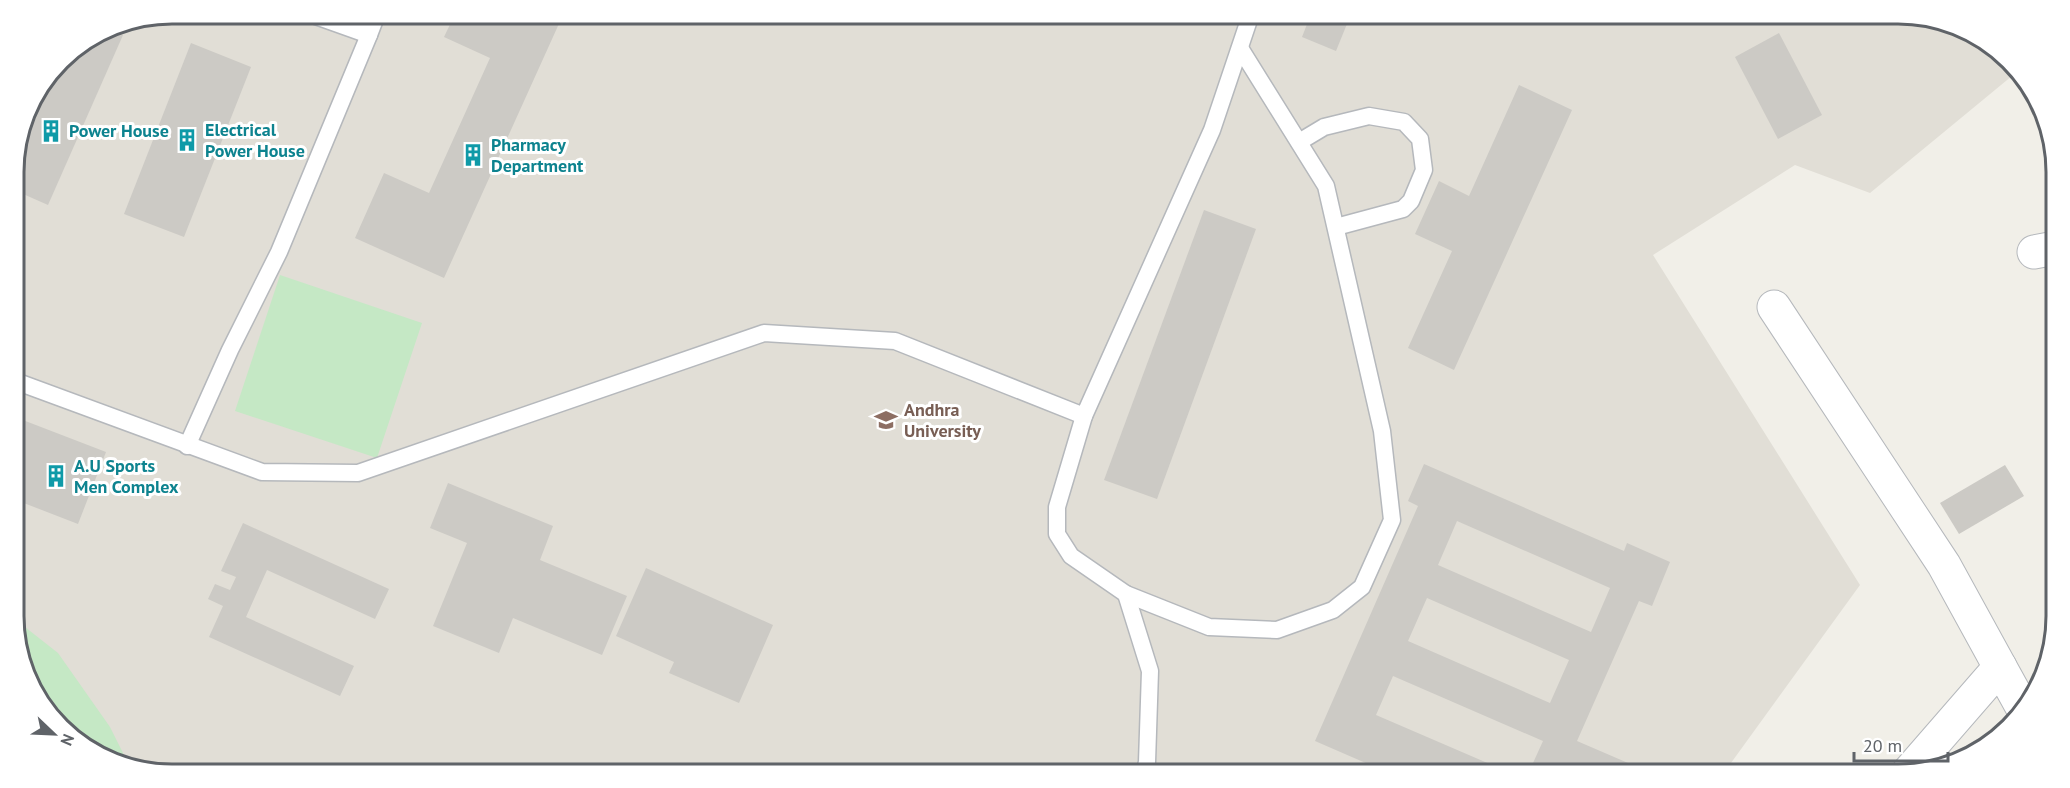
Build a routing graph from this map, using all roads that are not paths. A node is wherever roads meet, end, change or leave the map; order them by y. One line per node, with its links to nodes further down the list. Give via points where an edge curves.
1 (338, 24): 4 (lane)
2 (373, 24): 4 (lane)
3 (1248, 24): 5 (lane)
4 (369, 35): 11 (lane, via 279,252)
5 (1240, 48): 6 (lane); 10 (lane, via 1212,130)
6 (1299, 142): 7 (lane, via 1326,186); 7 (lane, via 1324,126 1369,116 1404,122 1420,139 1424,170 1411,201 1403,209)
7 (1335, 227): 12 (lane, via 1382,431 1392,520 1362,587 1333,610 1277,630 1209,627)
8 (1774, 307): 13 (street, via 1944,565)
9 (24, 384): 11 (lane)
10 (1084, 416): 11 (lane, via 895,341 764,333 358,473 262,472); 12 (lane, via 1057,507 1058,534 1071,556)
11 (187, 446)
12 (1126, 594): 16 (lane, via 1150,671)
13 (2000, 667): 14 (street); 15 (street)
14 (2019, 701)
15 (1916, 763)
16 (1146, 764)

